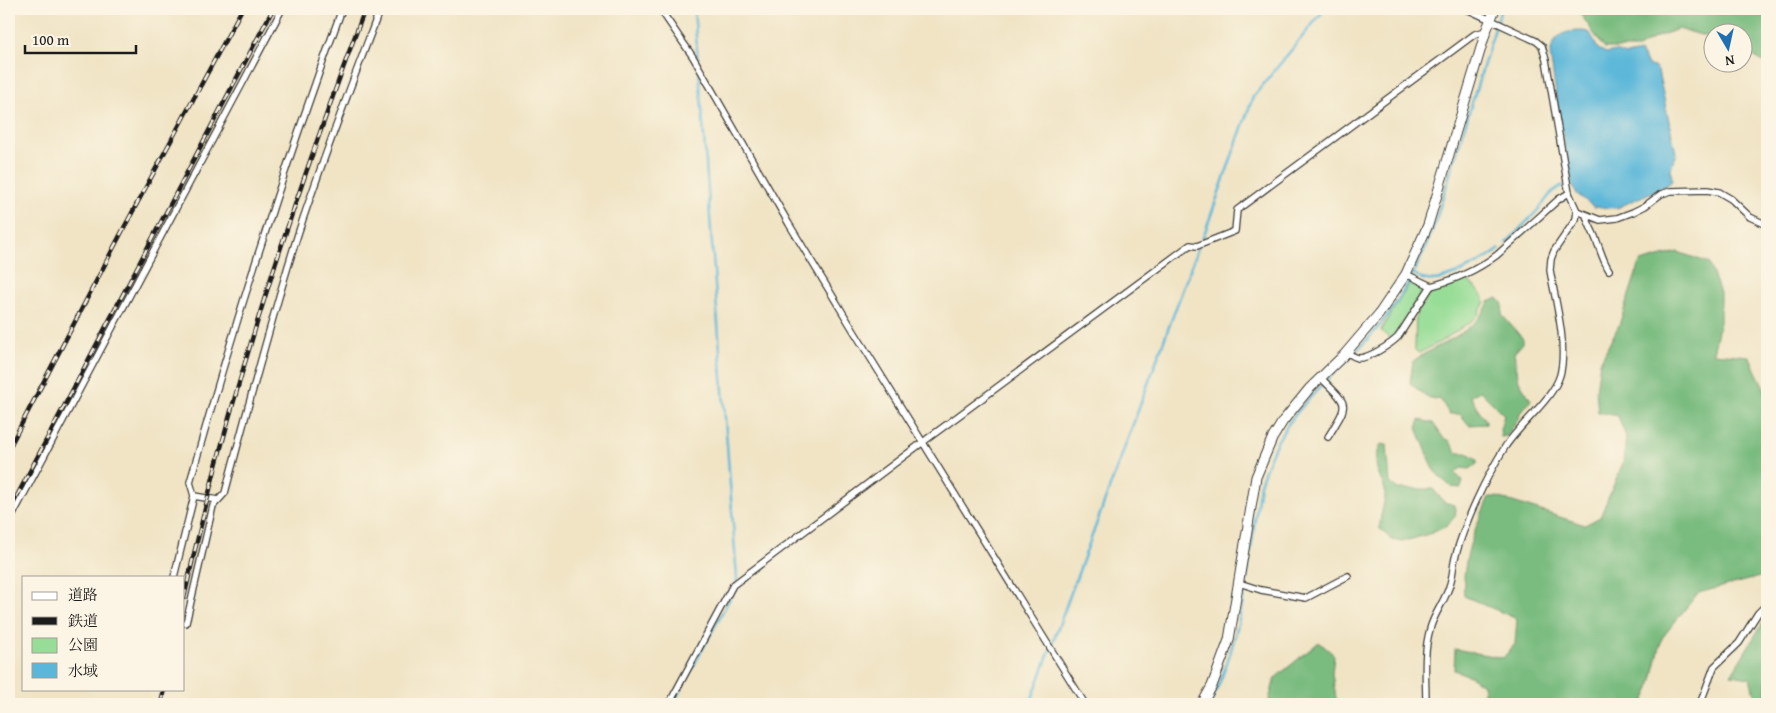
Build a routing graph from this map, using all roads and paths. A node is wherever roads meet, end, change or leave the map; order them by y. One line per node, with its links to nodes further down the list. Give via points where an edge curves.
1 (282, 9): 22 (street)
2 (342, 9): 20 (street, via 306,107 222,367 190,482)
3 (380, 9): 21 (street, via 298,234 225,493)
4 (660, 9): 19 (street, via 693,57 789,224)
5 (1468, 9): 7 (street)
6 (1495, 9): 7 (street)
7 (1490, 20): 8 (street); 9 (street, via 1530,37 1542,46)
8 (1486, 31): 14 (street, via 1428,225); 19 (street, via 1475,34 1238,210 1235,231 1198,246 1190,245)
9 (1569, 193): 10 (street); 15 (street, via 1486,263)
10 (1577, 211): 11 (street); 31 (street, via 1576,219 1550,259 1563,354 1559,377 1554,388 1506,446 1463,533 1447,593 1430,629 1426,656)
11 (1586, 215): 12 (street, via 1600,220 1617,218 1670,191 1707,190 1719,192); 13 (street)
12 (1767, 225)
13 (1609, 270)
14 (1406, 274): 15 (street); 16 (street, via 1379,314)
15 (1431, 286): 16 (street, via 1393,342 1362,358)
16 (1346, 352): 17 (street)
17 (1321, 378): 18 (street, via 1344,404 1344,410); 25 (street, via 1283,422 1263,458 1256,477)
18 (1328, 437)
19 (922, 442): 28 (street, via 732,584); 29 (street)
20 (194, 496): 21 (street); 23 (street)
21 (218, 500): 27 (street, via 213,506)
22 (9, 522)
23 (174, 576)
24 (1348, 576): 25 (street, via 1306,598)
25 (1238, 583): 30 (street, via 1229,640)
26 (1767, 604): 32 (street, via 1738,643 1714,667)
27 (185, 623)
28 (669, 704)
29 (1085, 704)
30 (1202, 704)
31 (1426, 704)
32 (1700, 704)

